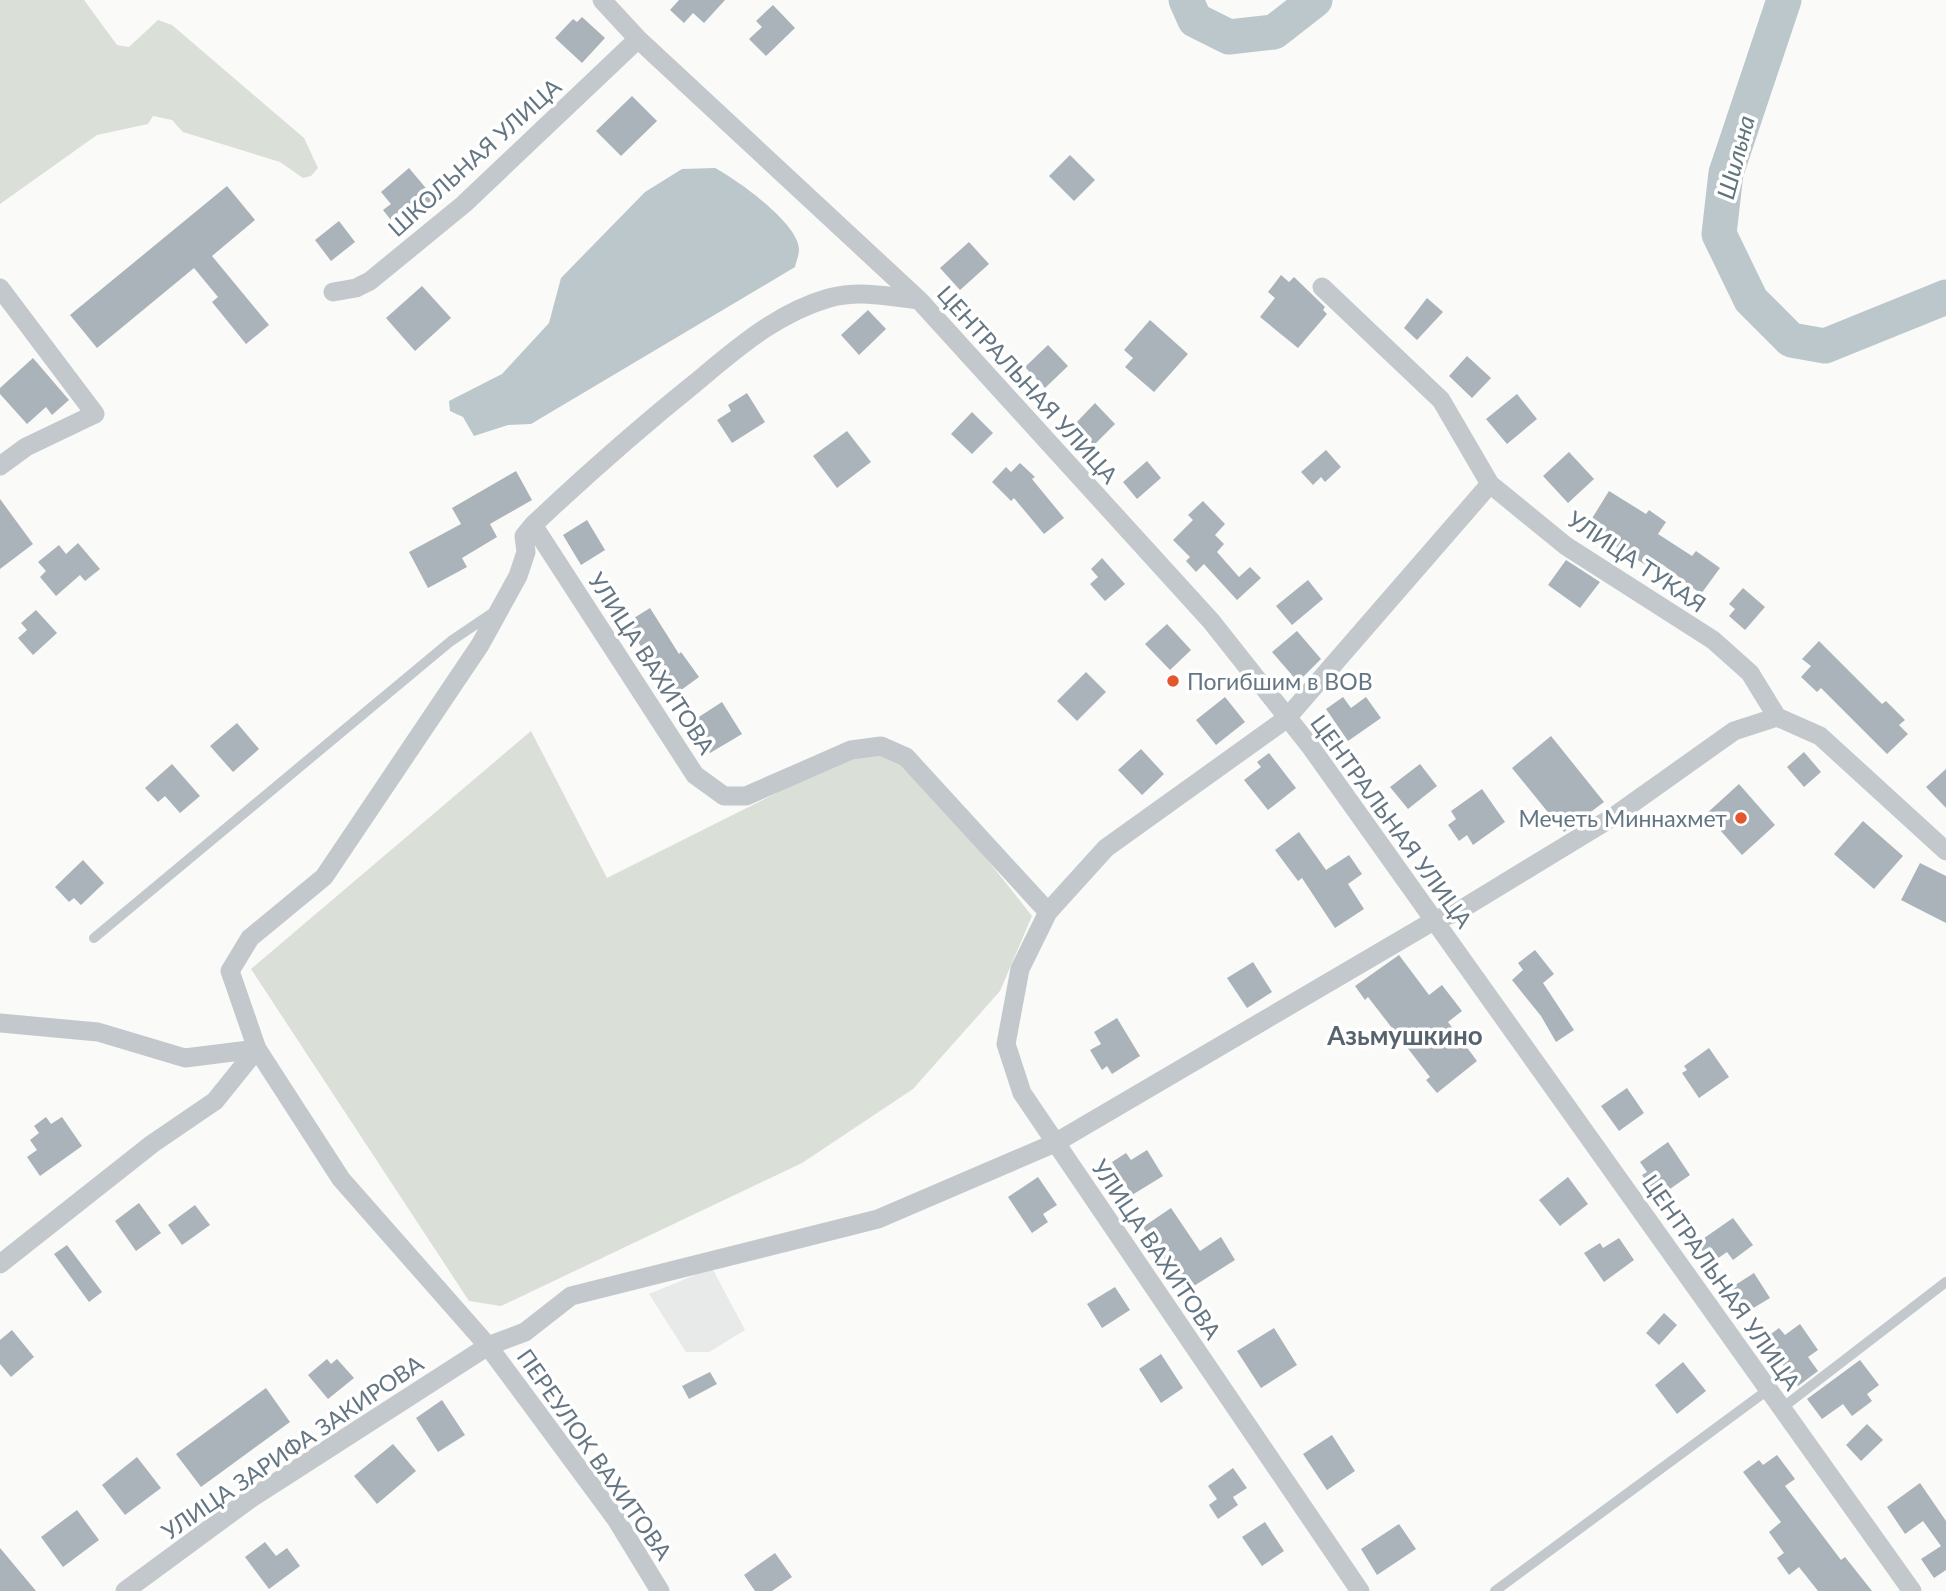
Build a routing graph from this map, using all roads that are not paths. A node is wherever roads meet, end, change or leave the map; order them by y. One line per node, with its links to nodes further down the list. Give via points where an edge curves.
1 (602, 0): 2 (street, ЦЕНТРАЛЬНАЯ УЛИЦА)
2 (638, 39): 3 (street, ЦЕНТРАЛЬНАЯ УЛИЦА); 6 (street, ШКОЛЬНАЯ УЛИЦА, via 464,204 370,281)
3 (886, 267): 7 (street); 8 (street, ЦЕНТРАЛЬНАЯ УЛИЦА)
4 (1322, 287): 10 (street, УЛИЦА ТУКАЯ, via 1441,400)
5 (0, 288): 9 (street, via 95,414 26,447)
6 (333, 292)
7 (860, 292): 8 (street); 11 (street, via 828,298 783,316 752,337 632,434)
8 (919, 300): 14 (street, ЦЕНТРАЛЬНАЯ УЛИЦА, via 1211,621)
9 (0, 466)
10 (1490, 484): 13 (street, УЛИЦА ТУКАЯ, via 1566,545 1713,640 1750,673); 14 (street, УЛИЦА ВАХИТОВА)
11 (533, 525): 12 (street, via 524,536 526,552 518,576); 16 (street, УЛИЦА ВАХИТОВА, via 695,775 724,796 746,796 850,750 881,746 906,757)
12 (498, 610): 18 (lane, via 451,641); 20 (street, ПЕРЕУЛОК ВАХИТОВА, via 480,645 324,877 250,938 230,971)
13 (1777, 717): 15 (street, via 1820,736); 17 (street, УЛИЦА ЗАРИФА ЗАКИРОВА, via 1734,731 1613,817 1457,912)
14 (1286, 719): 16 (street, УЛИЦА ВАХИТОВА, via 1106,848); 17 (street, ЦЕНТРАЛЬНАЯ УЛИЦА, via 1311,746)
15 (1946, 851)
16 (1048, 912): 21 (street, УЛИЦА ВАХИТОВА, via 1020,969 1006,1044 1022,1093)
17 (1435, 920): 21 (street, УЛИЦА ЗАРИФА ЗАКИРОВА); 25 (street, ЦЕНТРАЛЬНАЯ УЛИЦА)
18 (94, 938)
19 (0, 1023): 20 (street, via 98,1032 185,1058)
20 (257, 1049): 22 (street, via 215,1101 152,1144); 24 (street, ПЕРЕУЛОК ВАХИТОВА, via 341,1179)
21 (1055, 1143): 24 (street, УЛИЦА ЗАРИФА ЗАКИРОВА, via 878,1219 571,1296 525,1332); 29 (street, УЛИЦА ВАХИТОВА)
22 (0, 1264)
23 (1946, 1282): 26 (lane)
24 (488, 1346): 27 (street, УЛИЦА ЗАРИФА ЗАКИРОВА, via 250,1499); 28 (street, ПЕРЕУЛОК ВАХИТОВА, via 616,1519)
25 (1769, 1389): 26 (street, ЦЕНТРАЛЬНАЯ УЛИЦА); 30 (lane)
26 (1782, 1408): 31 (street, ЦЕНТРАЛЬНАЯ УЛИЦА)
27 (125, 1591)
28 (660, 1591)
29 (1360, 1591)
30 (1494, 1591)
31 (1912, 1591)

